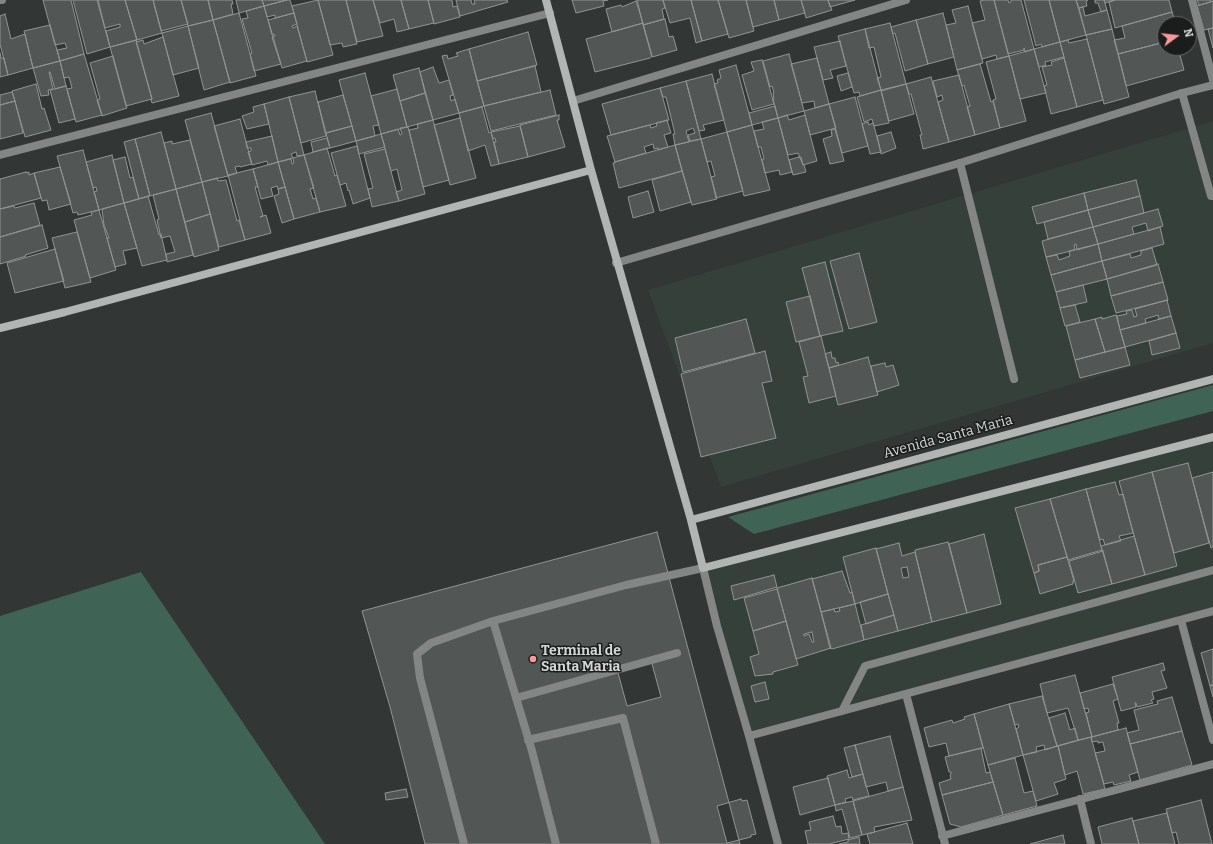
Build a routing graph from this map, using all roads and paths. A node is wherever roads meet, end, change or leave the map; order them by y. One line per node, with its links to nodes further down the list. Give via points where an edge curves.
1 (546, 0): 4 (main road)
2 (906, 0): 8 (street)
3 (1192, 0): 5 (street)
4 (550, 13): 8 (main road); 9 (street)
5 (1213, 80)
6 (1213, 85): 7 (street)
7 (1182, 93): 10 (street); 12 (street)
8 (573, 102): 11 (main road)
9 (0, 155)
10 (960, 163): 13 (street); 15 (street)
11 (590, 170): 13 (main road); 14 (main road)
12 (1213, 196)
13 (616, 263): 18 (main road)
14 (0, 328)
15 (1014, 379)
16 (1213, 379): 18 (main road, Avenida Santa Maria)
17 (1213, 437): 19 (main road)
18 (691, 520): 19 (main road)
19 (703, 568): 23 (street, via 626,585); 28 (street)
20 (1213, 570): 27 (street, via 865,666)
21 (1213, 611): 22 (street)
22 (1181, 620): 25 (street); 30 (street)
23 (493, 621): 26 (street); 34 (street, via 431,643 417,654 420,678)
24 (677, 653): 26 (street)
25 (906, 694): 27 (street); 33 (street)
26 (516, 698): 29 (street)
27 (842, 711): 28 (street)
28 (749, 736): 37 (street)
29 (528, 740): 35 (street); 36 (street, via 623,718)
30 (1213, 740)
31 (1213, 764): 32 (street)
32 (1080, 799): 33 (street); 38 (street)
33 (944, 840)
34 (464, 844)
35 (556, 844)
36 (656, 844)
37 (778, 844)
38 (1091, 844)

